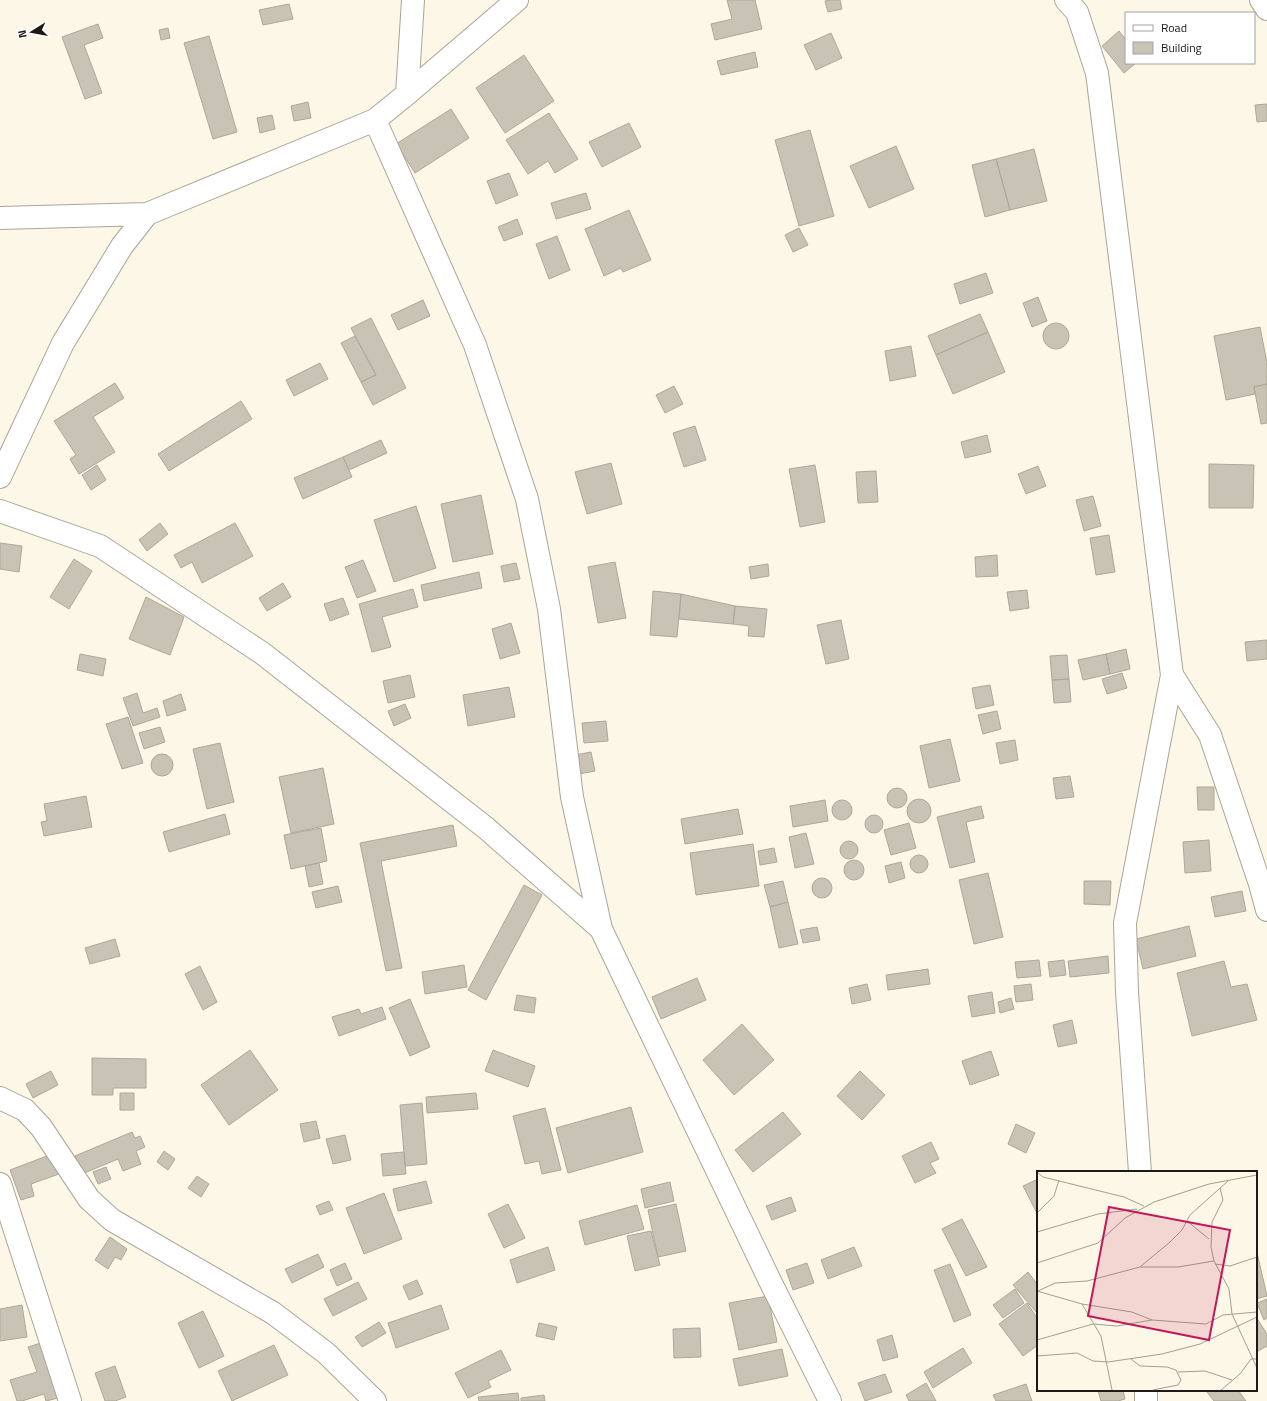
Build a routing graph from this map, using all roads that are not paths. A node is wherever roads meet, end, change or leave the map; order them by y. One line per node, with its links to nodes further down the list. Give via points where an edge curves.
1 (413, 0): 6 (street)
2 (517, 0): 6 (street)
3 (1066, 0): 12 (street, via 1077,12 1097,73)
4 (1261, 0): 5 (street)
5 (1267, 9)
6 (407, 94): 7 (street)
7 (375, 120): 8 (street); 14 (street, via 475,345 527,499 548,609 572,797)
8 (148, 214): 9 (street); 10 (street, via 122,246 63,343)
9 (0, 218)
10 (0, 477)
11 (0, 511): 14 (street, via 100,546 262,653 486,828)
12 (1172, 674): 13 (street, via 1210,735); 16 (street, via 1125,923 1127,992)
13 (1267, 910)
14 (601, 929): 20 (street)
15 (0, 1098): 19 (street, via 25,1110 41,1127 89,1198 112,1220 273,1313 326,1353)
16 (1140, 1171)
17 (0, 1184): 18 (street)
18 (70, 1401)
19 (375, 1401)
20 (830, 1401)

